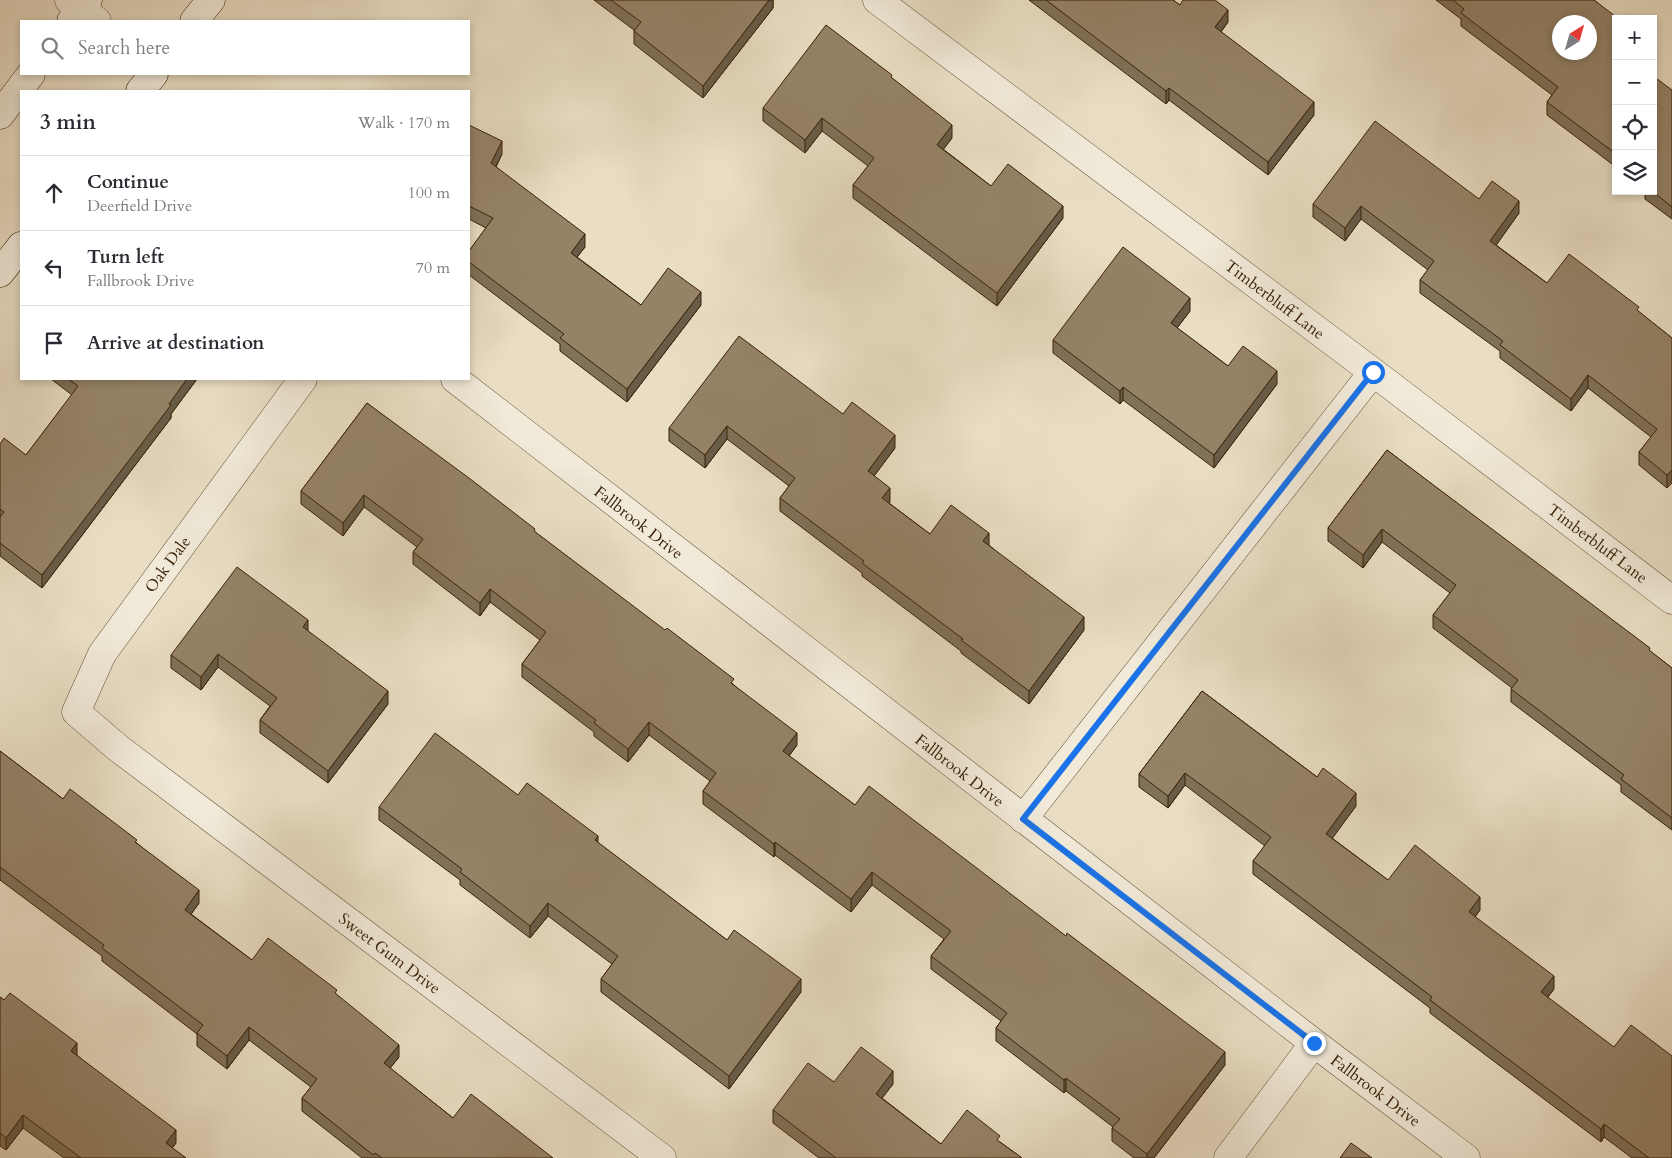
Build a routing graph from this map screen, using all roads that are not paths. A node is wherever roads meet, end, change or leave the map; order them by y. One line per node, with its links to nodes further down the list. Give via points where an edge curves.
1 (211, 0): 3 (street)
2 (877, 0): 10 (street, Timberbluff Lane)
3 (195, 20)
4 (30, 75): 7 (street)
5 (153, 75): 6 (street)
6 (141, 90)
7 (0, 114)
8 (20, 247): 9 (street)
9 (0, 273)
10 (1373, 372): 13 (street, Timberbluff Lane); 15 (street)
11 (302, 380): 14 (street, Oak Dale, via 102,654 76,712)
12 (456, 380): 15 (street, Fallbrook Drive)
13 (1672, 598)
14 (118, 748): 17 (street, Sweet Gum Drive)
15 (1023, 819): 16 (street, Fallbrook Drive)
16 (1314, 1043): 18 (street); 19 (street, Fallbrook Drive)
17 (662, 1158)
18 (1228, 1158)
19 (1466, 1158)

